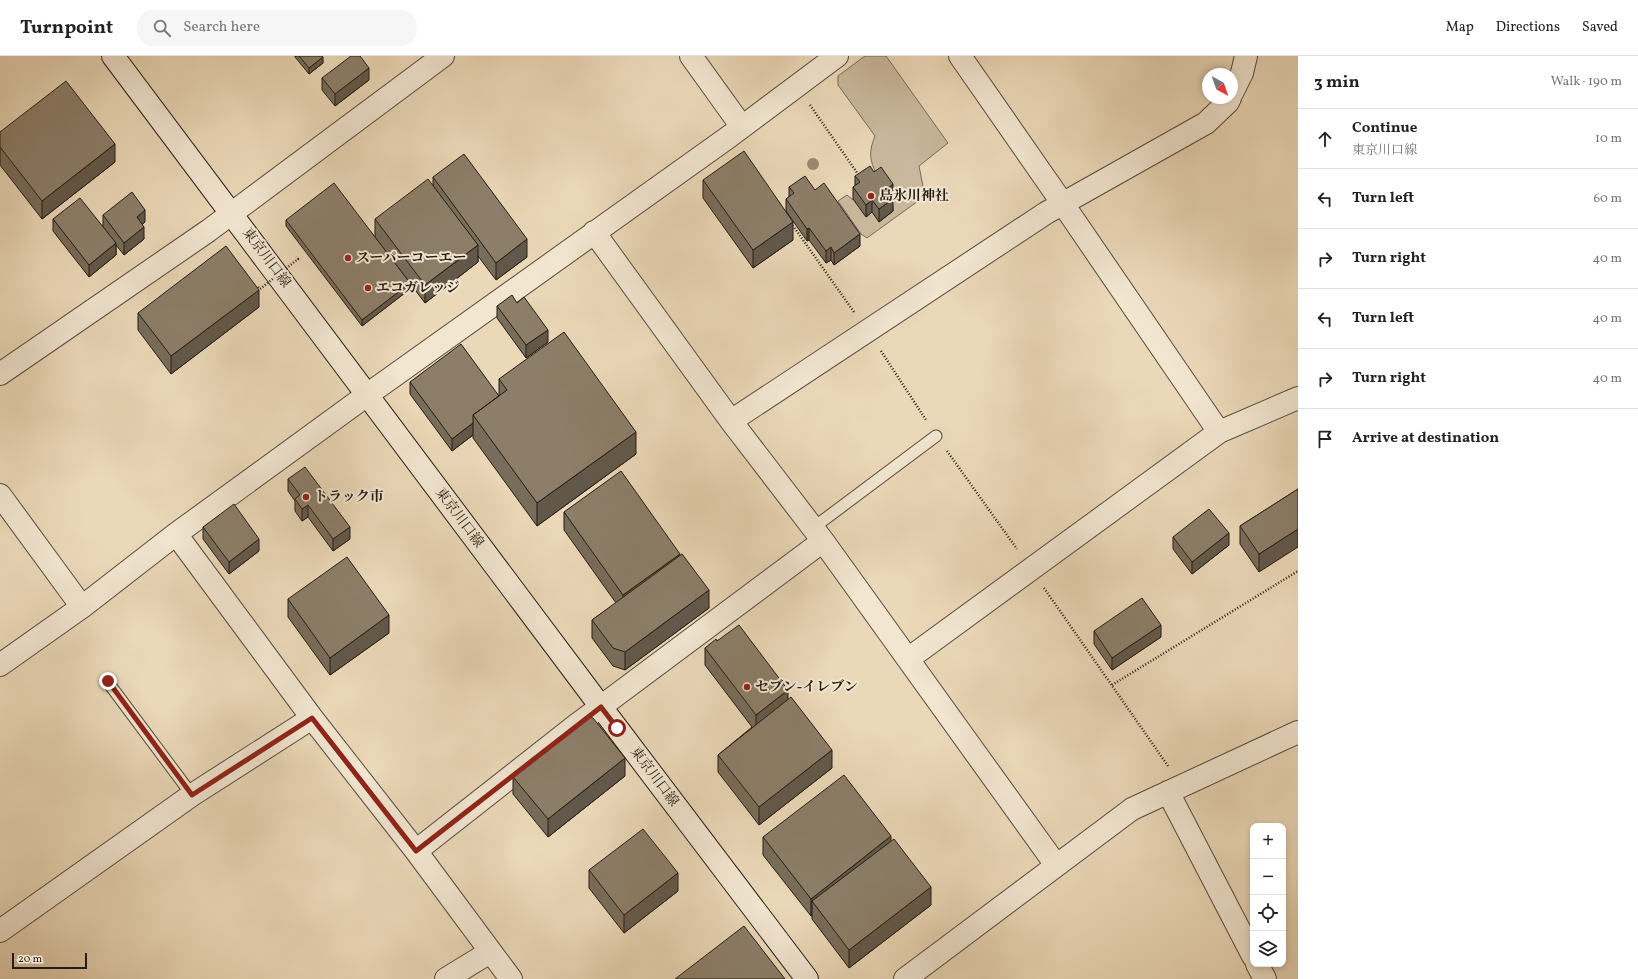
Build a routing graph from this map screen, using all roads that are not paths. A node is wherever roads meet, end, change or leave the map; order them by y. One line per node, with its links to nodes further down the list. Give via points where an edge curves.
1 (113, 56): 11 (street, 東京川口線)
2 (691, 56): 9 (street)
3 (837, 56): 9 (street)
4 (960, 56): 10 (street)
5 (1246, 56): 7 (street)
6 (431, 59): 11 (street)
7 (1238, 81)
8 (1226, 104): 10 (street, via 1206,123)
9 (742, 127): 12 (street)
10 (1063, 204): 16 (street); 17 (street)
11 (232, 213): 13 (street); 14 (street, 東京川口線)
12 (594, 232): 14 (street); 16 (street)
13 (0, 374)
14 (367, 395): 20 (street); 26 (street, 東京川口線)
15 (1298, 398): 17 (street)
16 (731, 420): 21 (street)
17 (1219, 432): 23 (street)
18 (936, 436): 21 (lane)
19 (0, 495): 22 (street)
20 (176, 534): 22 (street); 27 (street)
21 (818, 534): 23 (street); 26 (street)
22 (82, 607): 24 (street)
23 (908, 659): 32 (street)
24 (0, 665)
25 (108, 681): 30 (lane)
26 (601, 707): 31 (street); 39 (street, 東京川口線)
27 (312, 718): 30 (street); 31 (street)
28 (1298, 732): 29 (street)
29 (1175, 789): 32 (street, via 1132,809); 34 (street)
30 (192, 795): 33 (street)
31 (416, 851): 35 (street)
32 (1056, 865): 40 (street)
33 (0, 931)
34 (1250, 950)
35 (490, 952): 37 (street); 38 (street)
36 (1259, 967): 41 (street)
37 (446, 979)
38 (511, 979)
39 (807, 979)
40 (905, 979)
41 (1265, 979)

